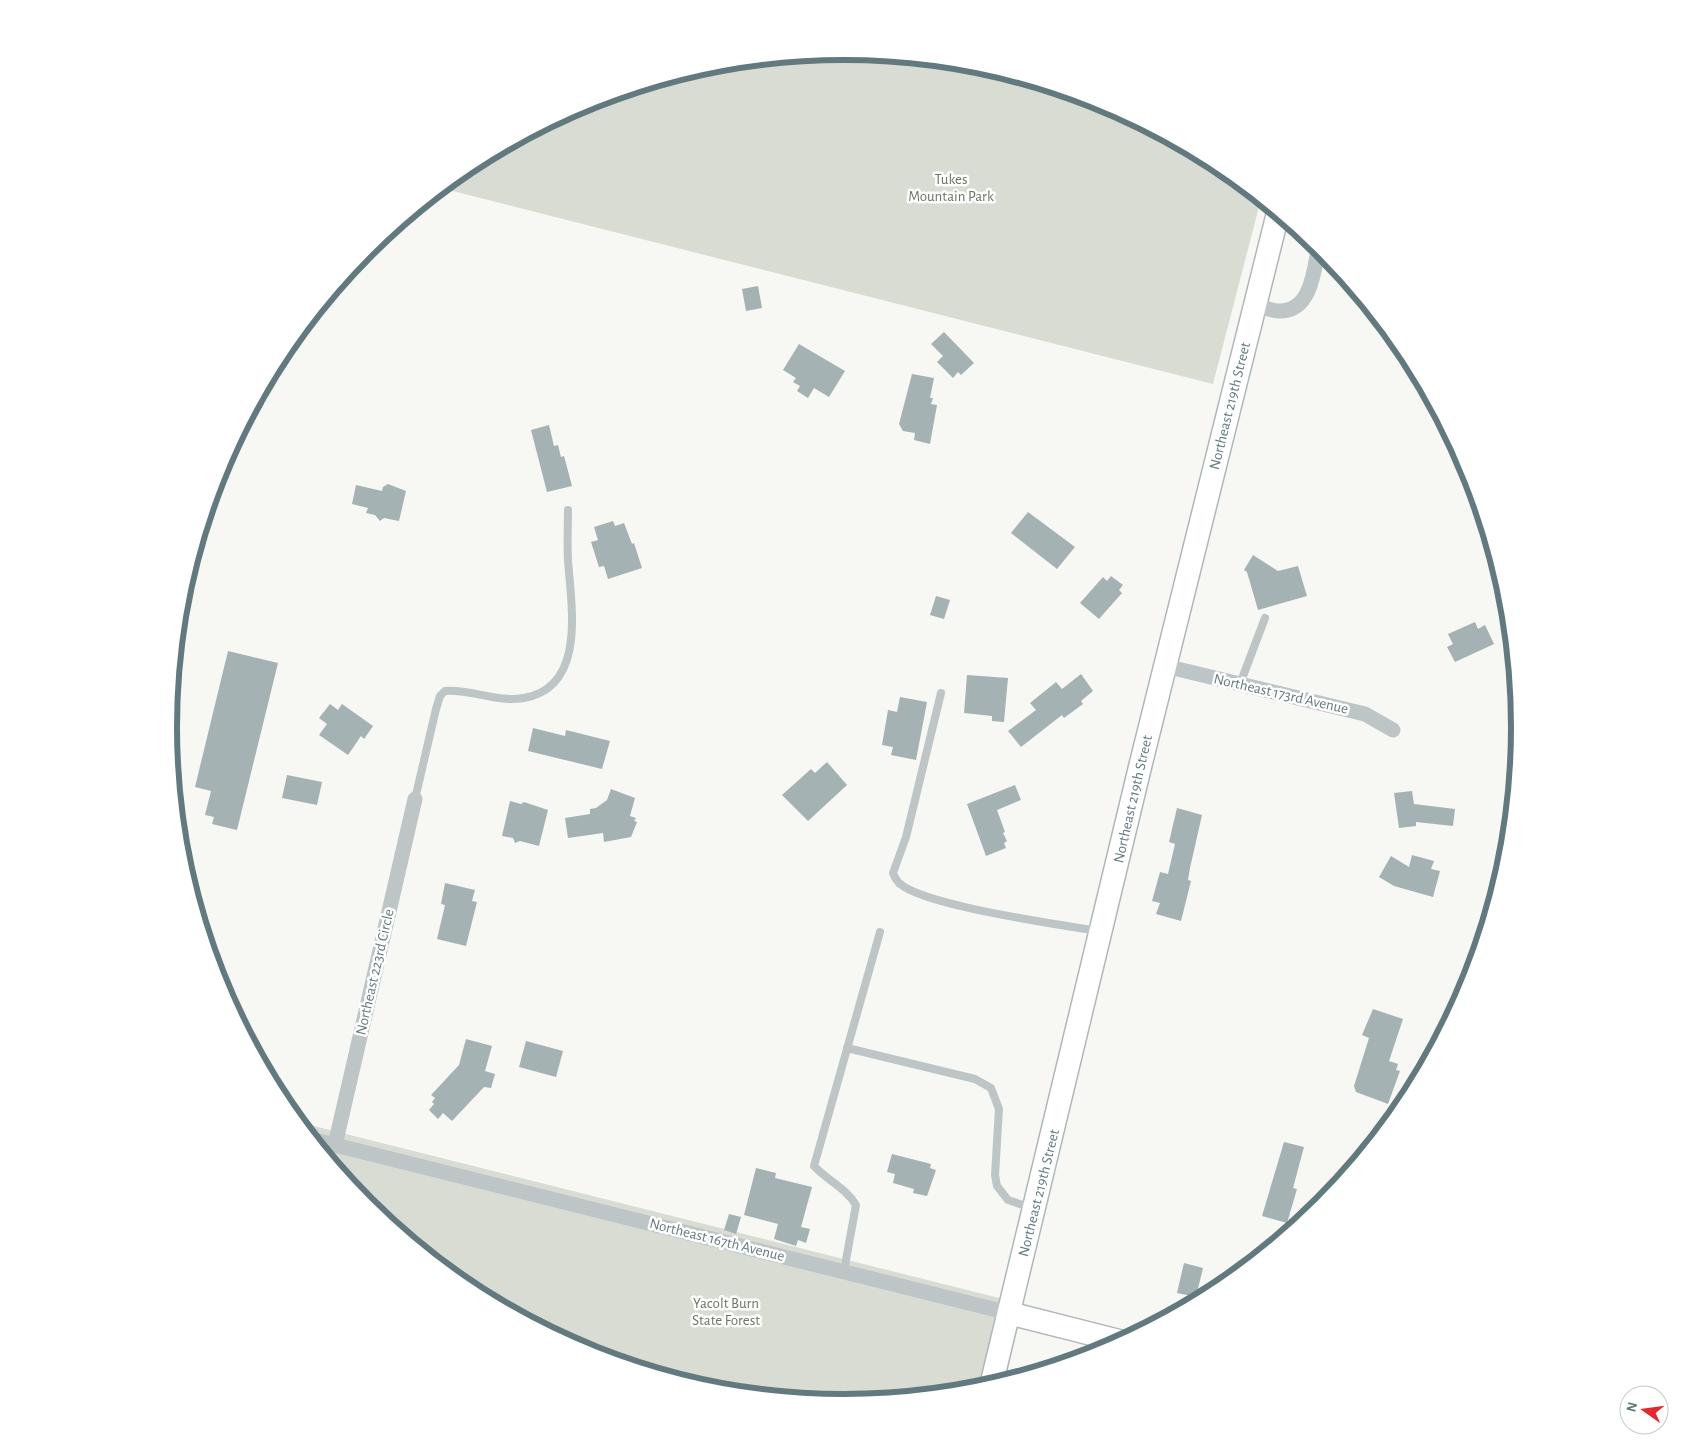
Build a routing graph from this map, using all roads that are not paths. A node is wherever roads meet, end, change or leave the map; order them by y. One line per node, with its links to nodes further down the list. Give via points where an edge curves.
1 (1276, 219): 3 (street, Northeast 219th Street)
2 (1316, 257): 3 (street, via 1308,292 1298,306 1282,312)
3 (1255, 305): 6 (street, Northeast 219th Street)
4 (568, 510): 10 (lane, via 572,624 570,650 563,671 552,684 523,699 445,690 436,709)
5 (1265, 618): 7 (lane)
6 (1165, 666): 7 (street, Northeast 173rd Avenue); 12 (street, Northeast 219th Street)
7 (1240, 684): 9 (street, Northeast 173rd Avenue, via 1365,714)
8 (942, 693): 12 (lane, via 906,837 893,873 898,882 949,903)
9 (1393, 730)
10 (416, 799): 15 (street, Northeast 223rd Circle)
11 (880, 932): 13 (lane)
12 (1102, 932): 16 (street, Northeast 219th Street)
13 (847, 1048): 16 (lane, via 975,1079 991,1088 999,1109 997,1186 1008,1200); 17 (lane, via 814,1166 851,1196 856,1205)
14 (321, 1141): 15 (street, Northeast 167th Avenue)
15 (336, 1145): 17 (street, Northeast 167th Avenue)
16 (1035, 1209): 18 (street, Northeast 219th Street)
17 (844, 1271): 18 (street, Northeast 167th Avenue)
18 (1009, 1313): 19 (street, Northeast 167th Avenue); 20 (street, Northeast 219th Street)
19 (1111, 1339)
20 (993, 1378)

